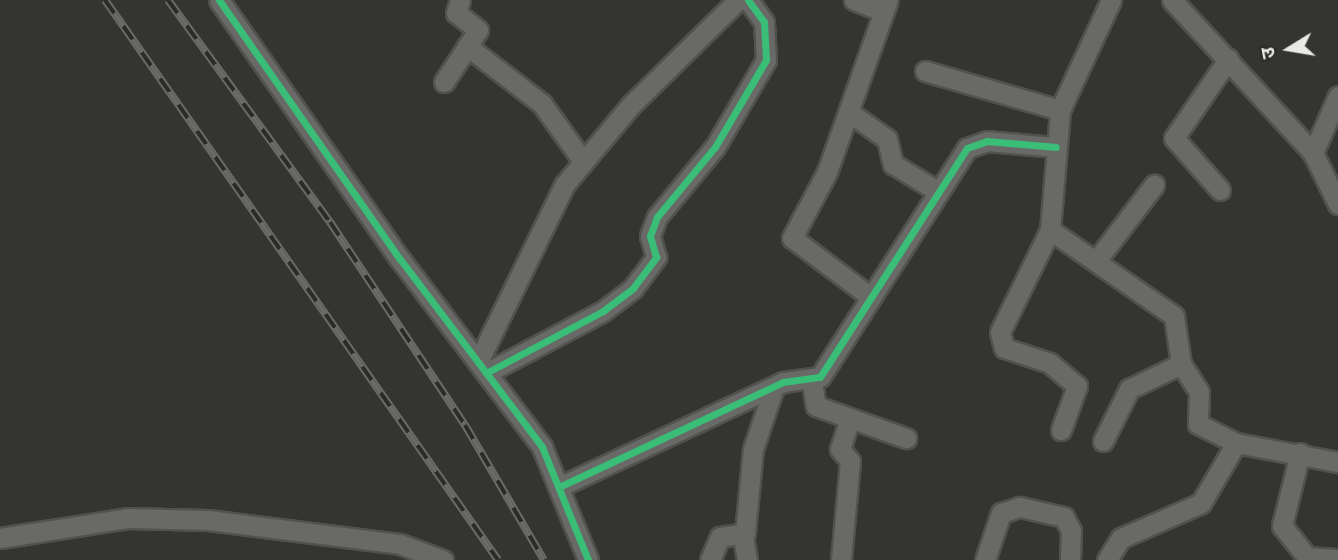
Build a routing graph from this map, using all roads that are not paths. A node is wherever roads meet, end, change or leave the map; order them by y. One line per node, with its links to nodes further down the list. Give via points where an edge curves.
1 (219, 0): 27 (street)
2 (460, 0): 9 (street, via 456,13 478,27)
3 (738, 0): 18 (street)
4 (748, 0): 27 (street, via 764,22 766,60 715,147 657,217 650,236 656,257 633,288 603,311)
5 (854, 0): 8 (street)
6 (1111, 0): 14 (street)
7 (1172, 0): 10 (street)
8 (886, 6): 15 (street)
9 (467, 46): 12 (street); 18 (street, via 542,104)
10 (1228, 59): 17 (street); 20 (street, via 1174,138)
11 (925, 71): 14 (street)
12 (444, 82)
13 (1338, 98): 17 (street)
14 (1060, 110): 16 (street)
15 (850, 113): 21 (street, via 887,139 892,164); 25 (street, via 792,238)
16 (1056, 147): 21 (street, via 976,142); 23 (street)
17 (1313, 153): 22 (street)
18 (583, 161): 27 (street, via 541,222)
19 (1154, 185): 24 (street)
20 (1220, 190)
21 (937, 191): 25 (street)
22 (1338, 204)
23 (1049, 230): 24 (street); 31 (street, via 999,338 1004,348 1050,363 1077,386)
24 (1097, 261): 26 (street, via 1174,316)
25 (868, 295): 28 (street)
26 (1181, 364): 33 (street, via 1129,390); 34 (street, via 1199,392 1198,425)
27 (482, 367): 37 (street, via 542,447)
28 (812, 382): 29 (street); 30 (street, via 816,406)
29 (774, 387): 37 (street); 38 (street, via 753,449)
30 (850, 419): 32 (street); 45 (street, via 840,449 850,461)
31 (1061, 430)
32 (906, 438)
33 (1103, 441)
34 (1236, 443): 35 (street); 48 (street, via 1201,503 1121,538)
35 (1300, 453): 36 (street); 40 (street, via 1282,526 1307,557)
36 (1338, 462)
37 (561, 486): 42 (street)
38 (743, 537): 43 (street, via 720,537); 44 (street)
39 (0, 538): 41 (street, via 127,519 208,520 400,544)
40 (1338, 558)
41 (443, 560)
42 (588, 560)
43 (710, 560)
44 (747, 560)
45 (841, 560)
46 (985, 560): 47 (street, via 1001,513 1020,507 1064,517 1071,531)
47 (1070, 560)
48 (1107, 560)

